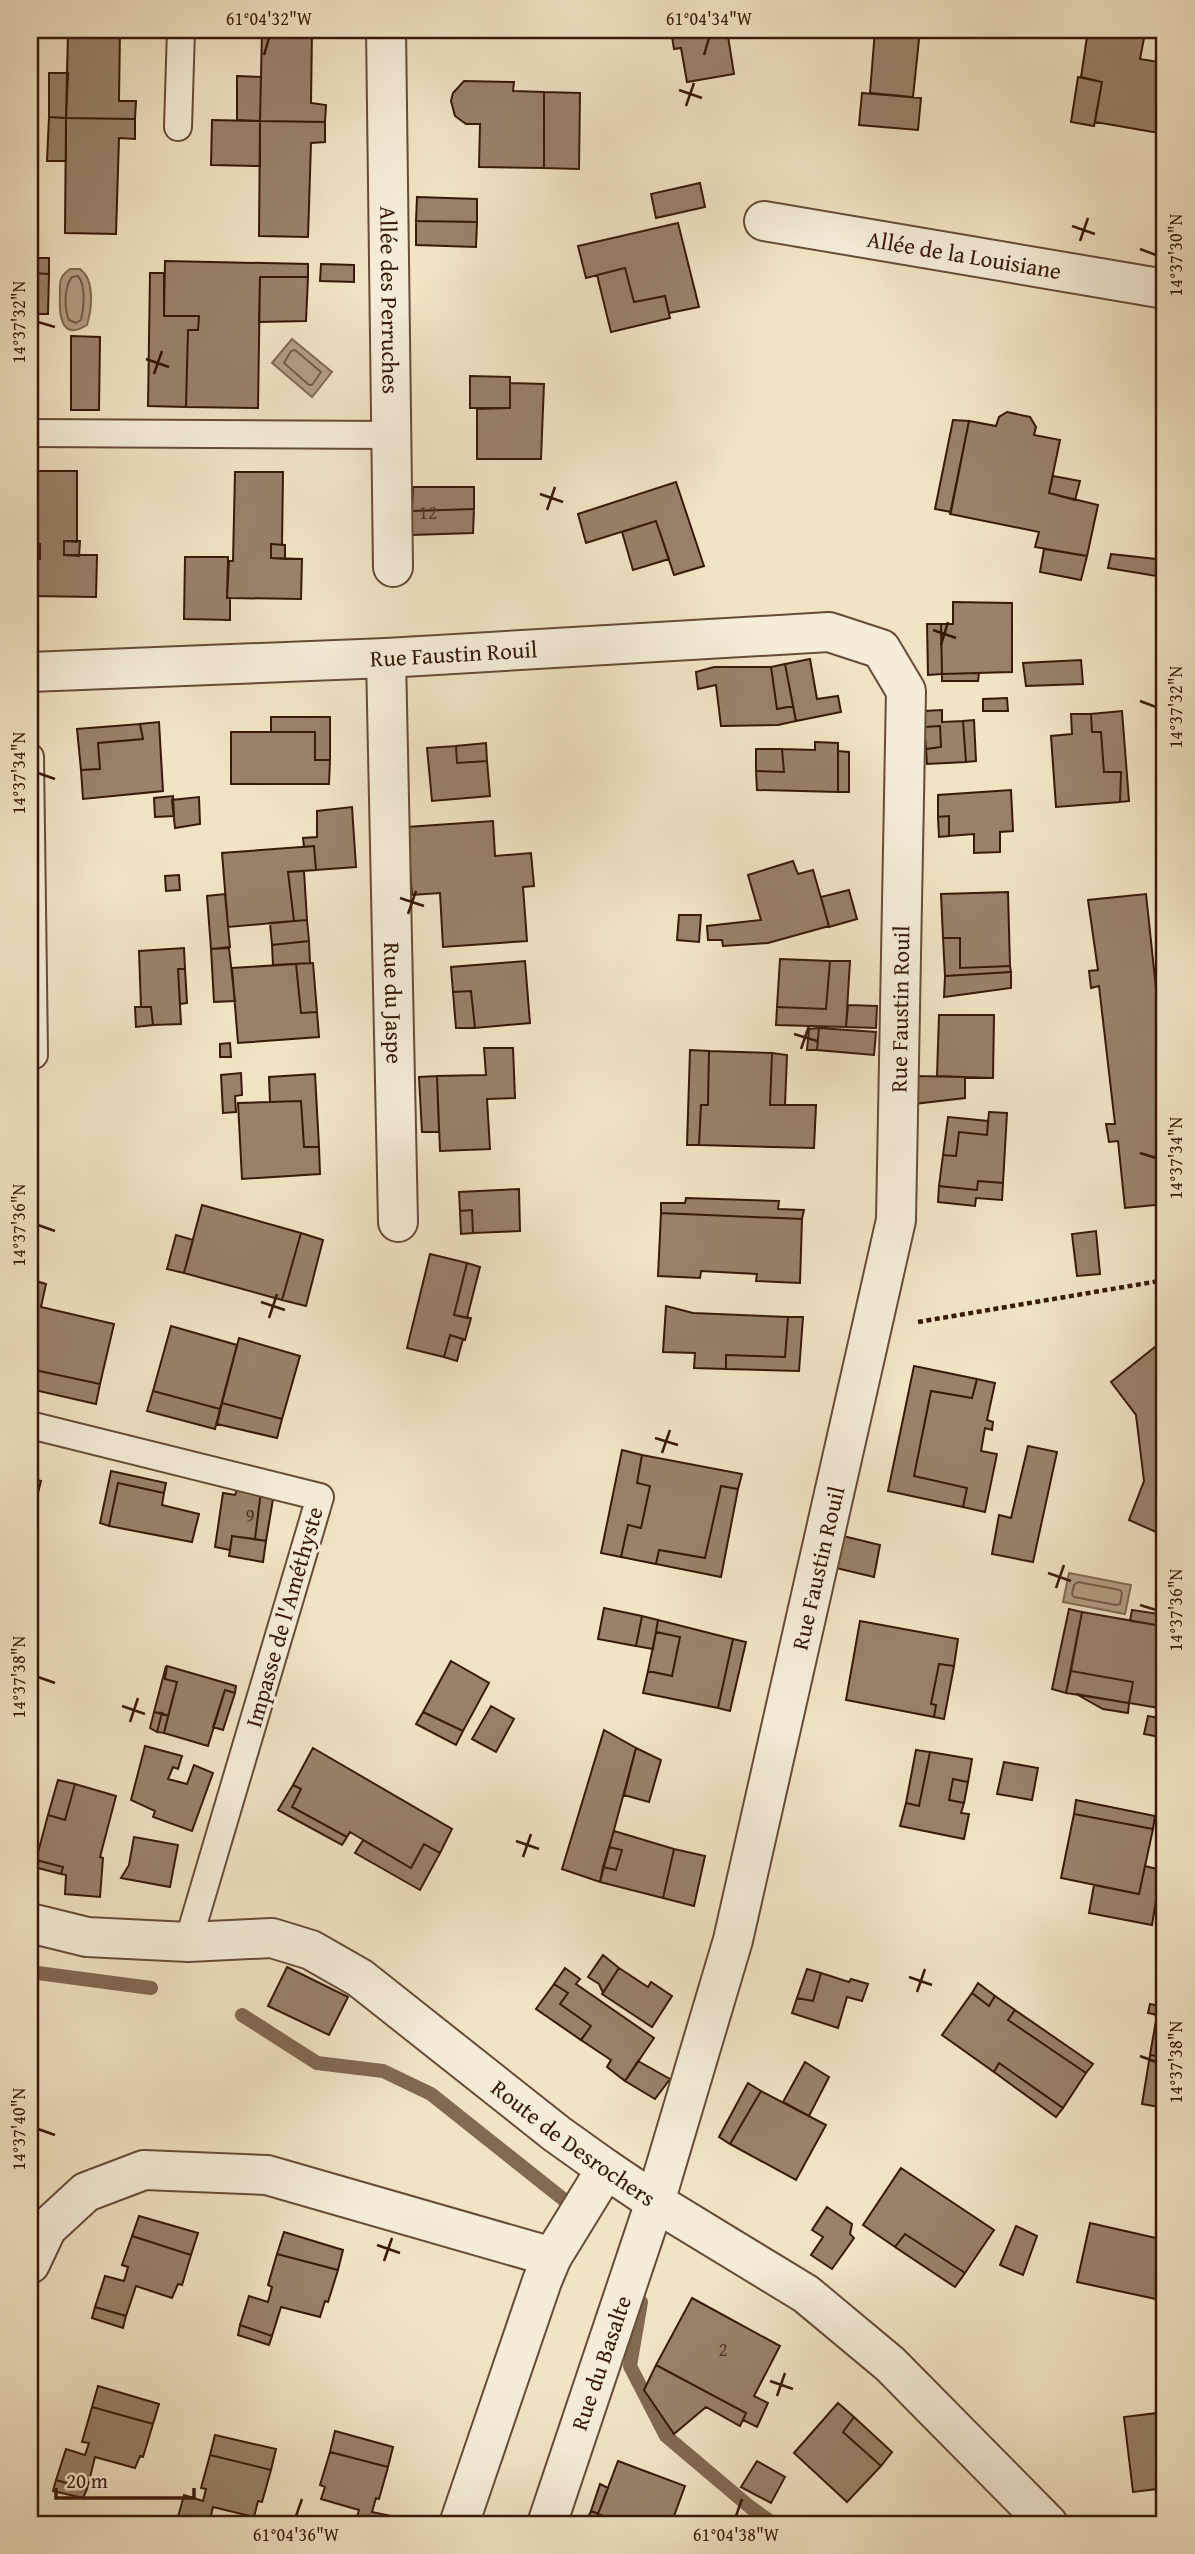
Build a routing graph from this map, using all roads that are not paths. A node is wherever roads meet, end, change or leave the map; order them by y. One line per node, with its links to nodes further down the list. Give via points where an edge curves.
1 (181, 30): 3 (lane)
2 (386, 30): 7 (street, Allée des Perruches)
3 (178, 127)
4 (764, 221): 5 (street, Allée de la Louisiane)
5 (1165, 289)
6 (30, 433): 7 (lane)
7 (391, 435): 8 (street, Allée des Perruches)
8 (393, 568)
9 (386, 658): 10 (street, Rue Faustin Rouil); 13 (street, Rue du Jaspe); 18 (street, Rue Faustin Rouil, via 829,632 881,649 906,691 897,1220 733,1940)
10 (30, 672)
11 (30, 757): 12 (lane)
12 (34, 1055)
13 (398, 1222)
14 (30, 1425): 16 (lane, Impasse de l'Améthyste, via 320,1497)
15 (30, 1923): 16 (street, Route de Desrochers, via 87,1937)
16 (188, 1942): 17 (street, Route de Desrochers, via 272,1938 311,1950 360,1978)
17 (606, 2169): 18 (street, Route de Desrochers); 19 (street)
18 (655, 2202): 22 (street, Rue du Basalte); 23 (street, Route de Desrochers, via 806,2294 890,2364)
19 (552, 2256): 20 (street, via 267,2175 144,2170 86,2192 47,2228); 21 (street)
20 (30, 2264)
21 (459, 2524)
22 (547, 2524)
23 (1048, 2524)

